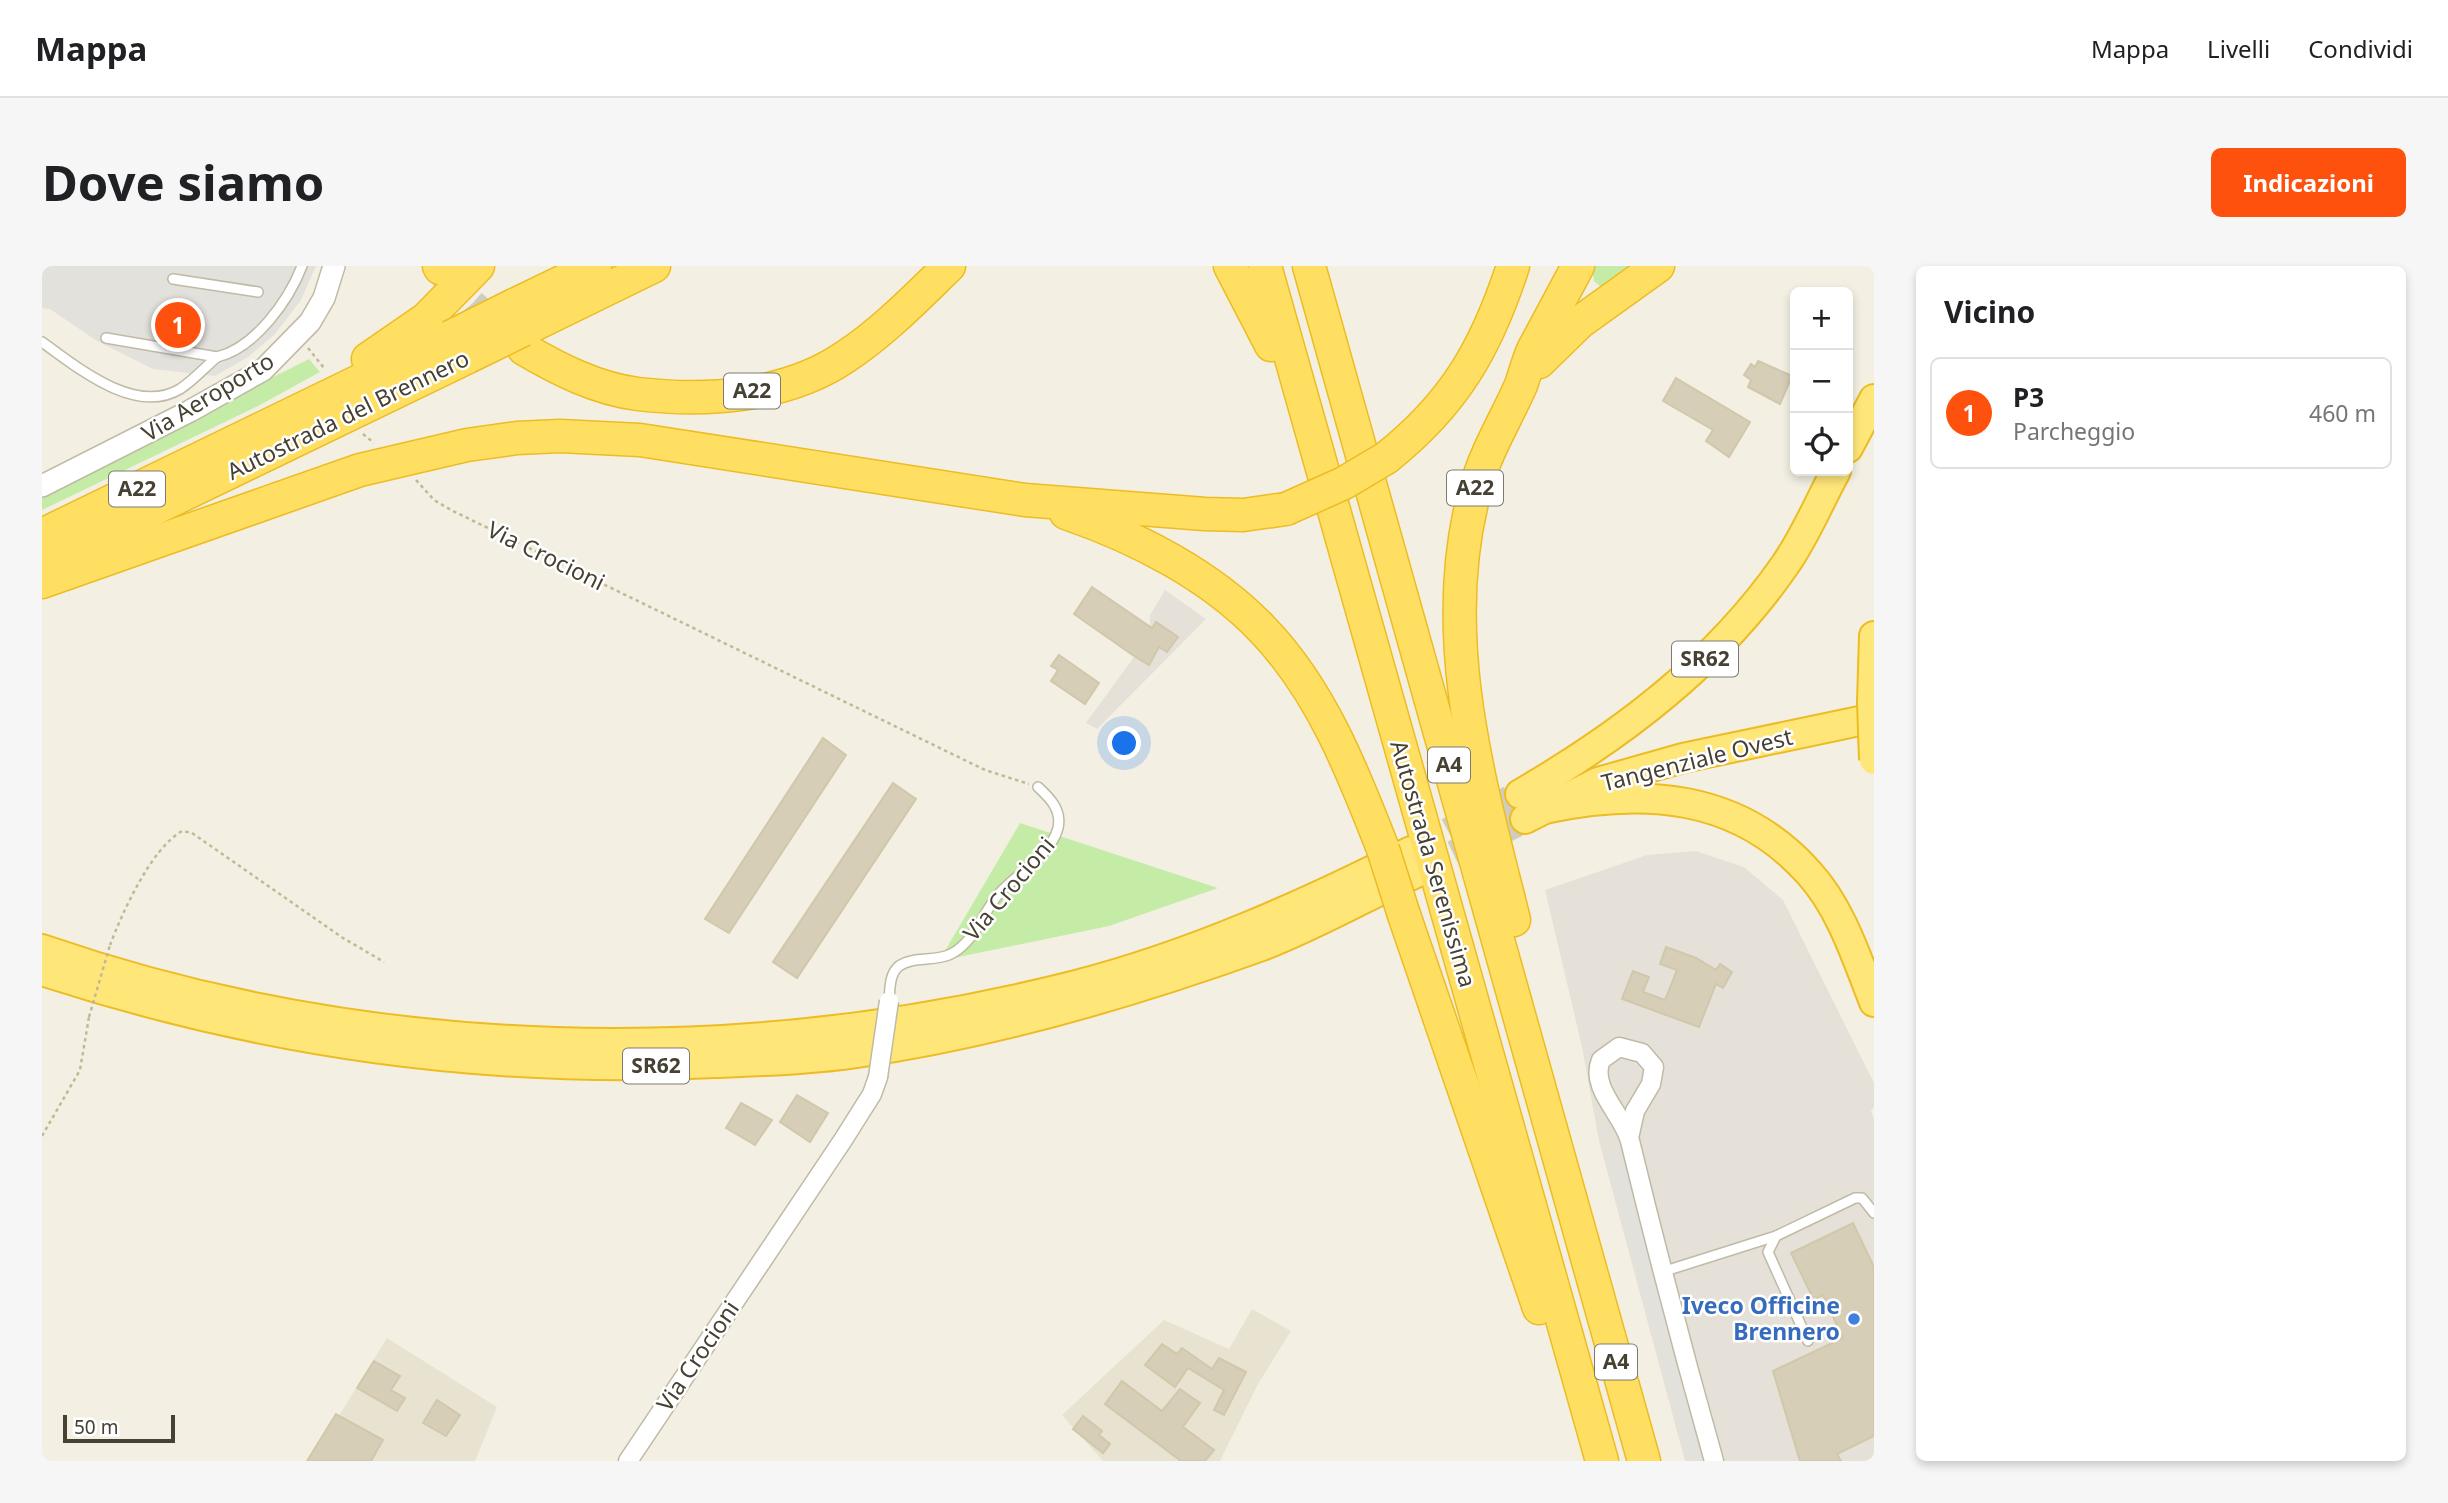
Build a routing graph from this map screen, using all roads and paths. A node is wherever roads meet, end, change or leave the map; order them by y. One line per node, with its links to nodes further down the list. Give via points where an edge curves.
1 (302, 266): 20 (lane, via 290,293 262,326 244,343)
2 (334, 266): 16 (street, Via Aeroporto, via 324,298)
3 (595, 266): 15 (highway, Autostrada del Brennero / A22)
4 (654, 266): 15 (highway, Autostrada del Brennero / A22)
5 (950, 266): 15 (highway, A22, via 843,359 786,385 717,397 635,394 564,372)
6 (1230, 266): 35 (highway, via 1270,340 1320,509)
7 (1265, 266): 35 (highway, Autostrada Serenissima / A4)
8 (1309, 266): 52 (highway, Autostrada Serenissima / A4)
9 (1513, 266): 30 (highway, bridge, via 1473,361 1422,429 1344,484 1286,509 1244,514)
10 (1578, 266): 22 (highway, A22, via 1532,353)
11 (1658, 266): 22 (highway, A22, via 1580,322)
12 (455, 271): 18 (highway)
13 (173, 279): 14 (lane)
14 (258, 292)
15 (520, 328): 18 (highway, Autostrada del Brennero / A22, bridge)
16 (298, 336): 21 (path); 29 (street, Via Aeroporto, via 262,370)
17 (106, 338): 20 (lane)
18 (448, 338): 31 (highway, Autostrada del Brennero / A22); 32 (highway, Autostrada del Brennero / A22)
19 (42, 342): 20 (lane, via 115,388 152,396 181,388)
20 (218, 357)
21 (324, 368)
22 (1521, 385): 40 (highway, A22, via 1485,459 1464,542 1461,660)
23 (1874, 399): 25 (highway)
24 (355, 427): 26 (path)
25 (1853, 439)
26 (380, 447)
27 (412, 476): 39 (path, Via Crocioni, via 434,500 465,517 985,770)
28 (1833, 476): 41 (highway, Tangenziale Ovest / SR62, via 1786,565 1715,650)
29 (42, 486)
30 (1025, 500): 33 (highway, via 640,440 517,438 360,470); 42 (highway, via 1099,524 1154,551 1210,587 1262,629 1297,674)
31 (42, 535)
32 (42, 563)
33 (42, 582)
34 (1874, 636): 36 (highway)
35 (1373, 649): 55 (highway, Autostrada Serenissima / A4)
36 (1873, 710): 37 (highway, bridge); 41 (highway, Tangenziale Ovest, via 1684,758)
37 (1874, 760): 38 (highway)
38 (1874, 771)
39 (1038, 787): 46 (lane, Via Crocioni, via 1059,818 1048,846 997,896 960,947 942,957 900,965 893,973)
40 (1482, 787): 52 (highway, A4, via 1572,1154)
41 (1530, 807): 47 (highway, via 1633,797 1684,800 1732,818 1778,843 1811,874 1836,912)
42 (1403, 858): 43 (highway, SR62, via 1226,936 1077,985 907,1019 754,1039 538,1042 412,1031 292,1015 158,984); 45 (highway, SR62, via 1266,944 1145,985 1006,1022 855,1054 655,1066 538,1066 408,1053 286,1036 153,1006); 55 (highway, bridge, via 1404,915 1536,1301)
43 (42, 949)
44 (384, 962): 48 (path, bridge, via 192,833 182,831 171,837 132,894 110,945 89,1017 80,1070)
45 (42, 971)
46 (889, 1001): 56 (street, Via Crocioni, bridge, via 872,1094)
47 (1874, 1002)
48 (42, 1136)
49 (1629, 1138): 49 (street, via 1654,1067 1642,1053 1619,1046 1601,1059 1597,1080); 53 (street)
50 (1874, 1213): 51 (lane, via 1863,1198 1855,1198)
51 (1776, 1236): 53 (lane); 54 (lane, via 1768,1252)
52 (1588, 1264): 57 (highway, Autostrada Serenissima / A4)
53 (1662, 1272): 58 (street)
54 (1808, 1341)
55 (1599, 1452)
56 (628, 1461)
57 (1644, 1461)
58 (1714, 1461)

